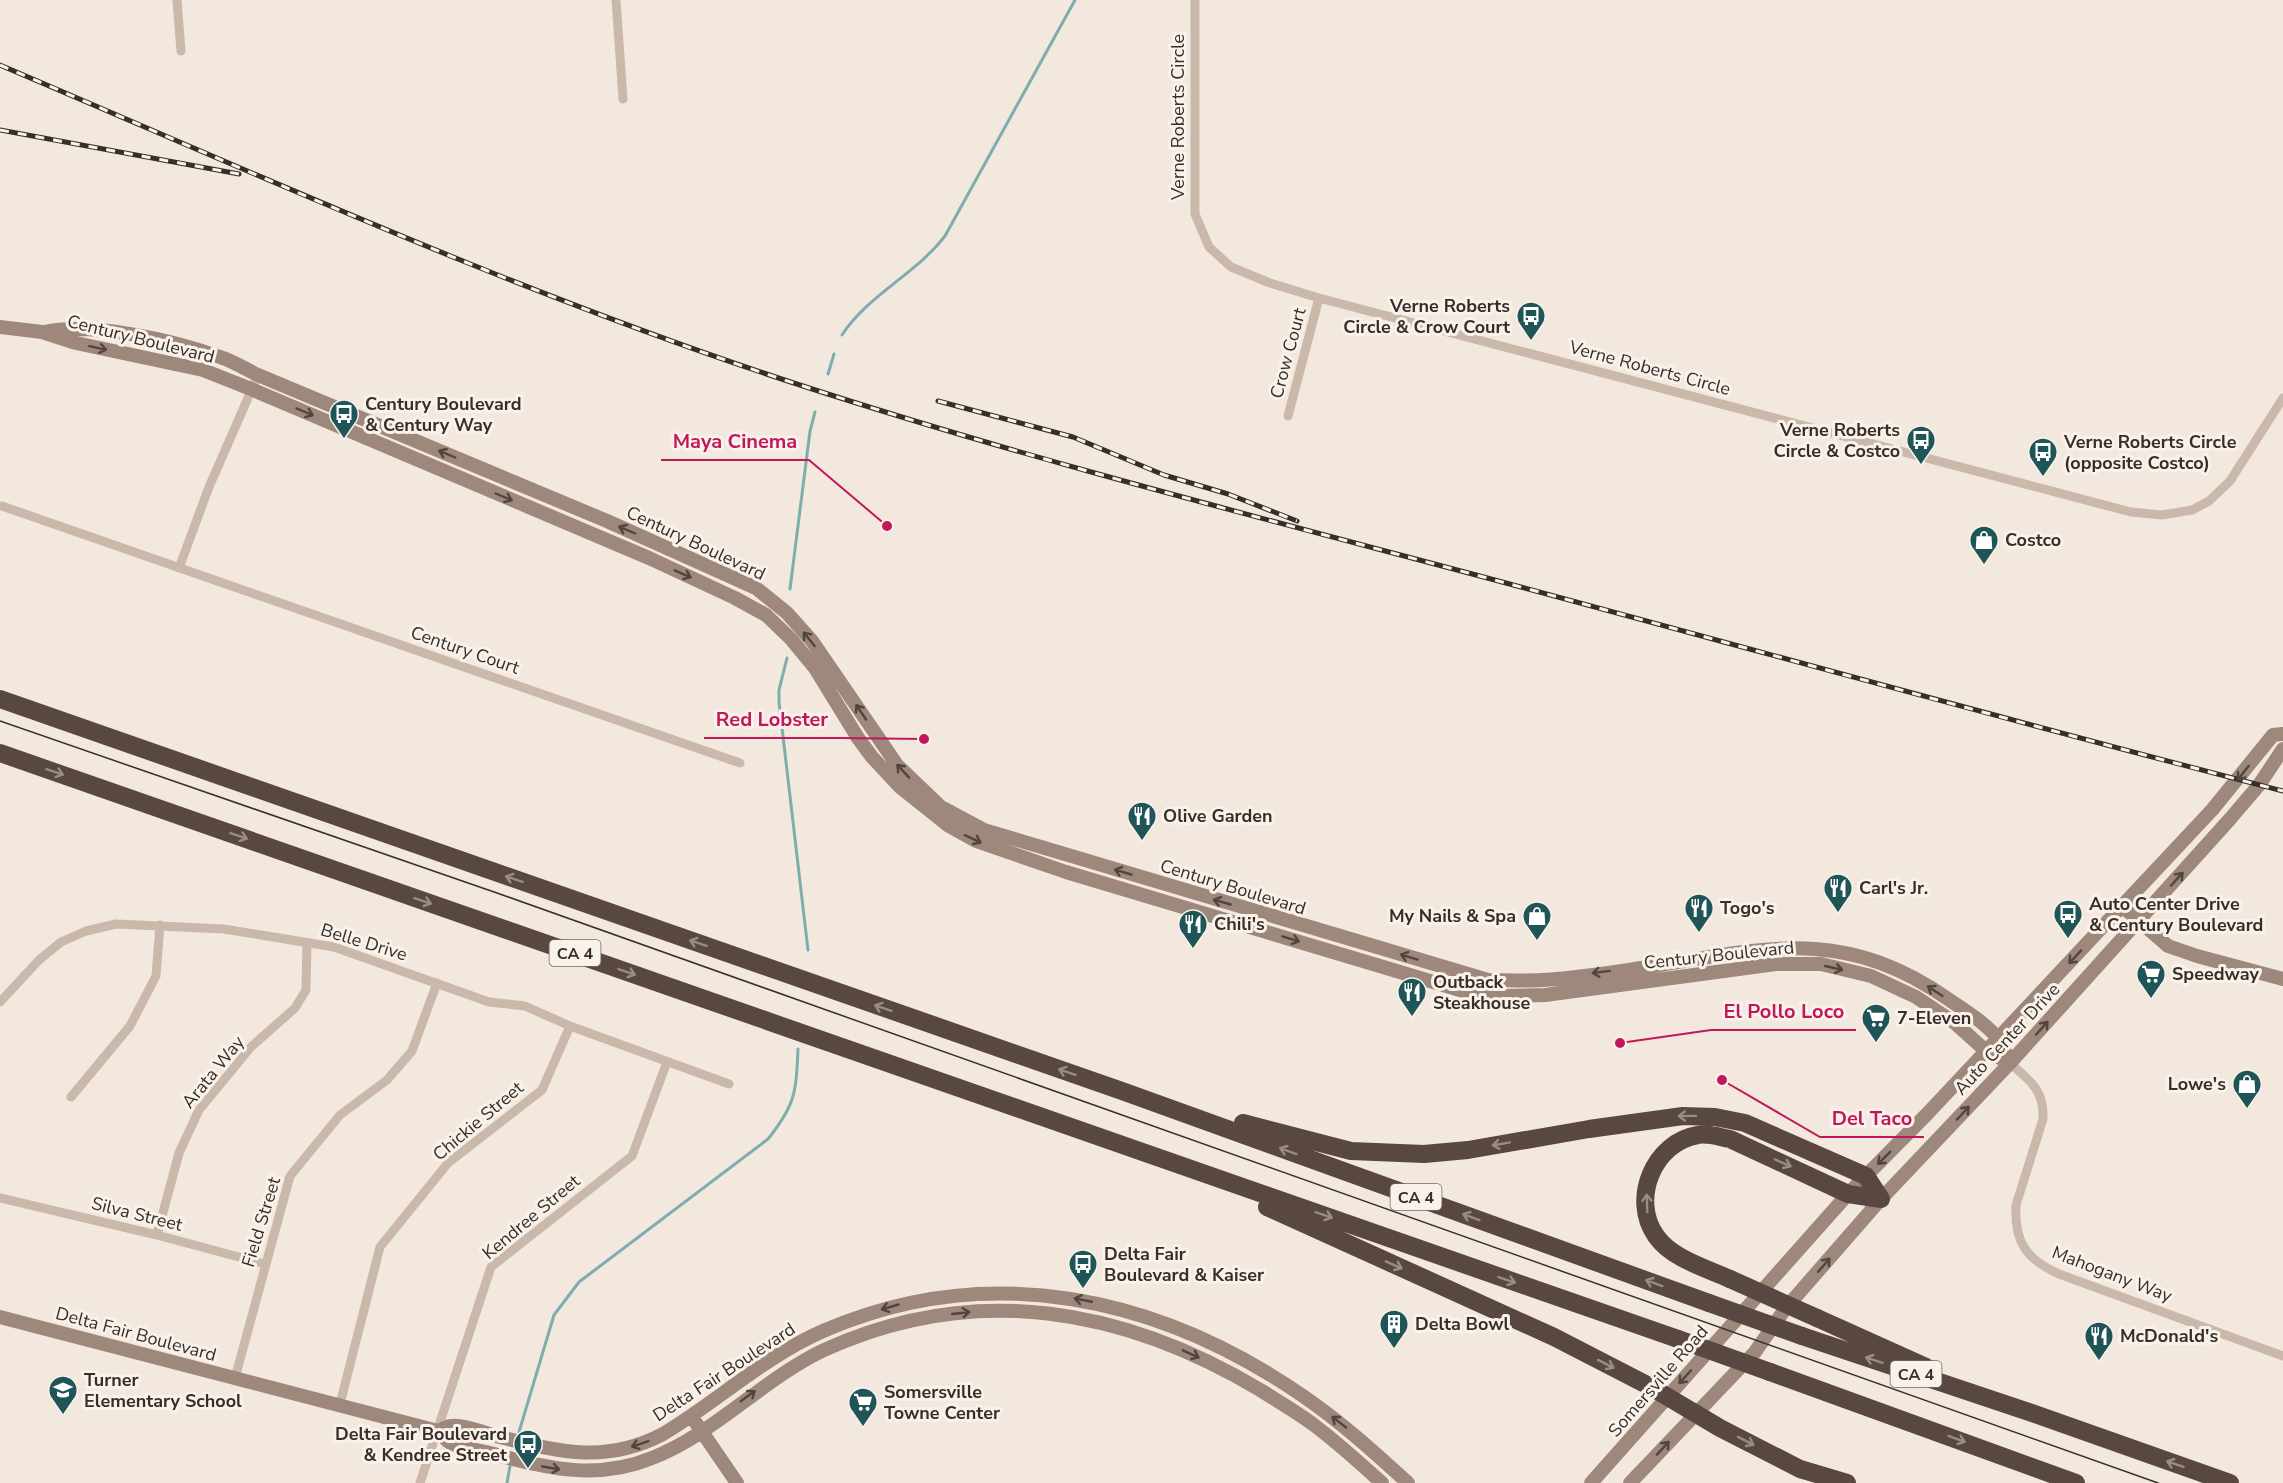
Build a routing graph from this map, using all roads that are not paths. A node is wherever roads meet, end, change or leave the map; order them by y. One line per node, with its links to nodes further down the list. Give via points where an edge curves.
1 (177, 0): 4 (street)
2 (616, 0): 5 (street)
3 (1195, 0): 6 (street, Verne Roberts Circle, via 1195,214 1204,236 1209,247 1231,267)
4 (182, 51)
5 (623, 99)
6 (1319, 298): 11 (street, Verne Roberts Circle, via 2131,513 2162,516 2192,510 2210,501 2230,481); 12 (street, Crow Court)
7 (0, 327): 8 (street, Century Boulevard)
8 (42, 332): 9 (street, Century Boulevard, via 62,328 165,342 222,357); 10 (street, Century Boulevard, one-way to 10, via 203,370)
9 (258, 375): 10 (street); 28 (street, Century Boulevard, one-way to 9, via 1962,1009 1907,973 1830,950 1754,949 1543,980 1488,980 984,830 941,807 897,765 812,641 788,613 756,588 617,525)
10 (252, 389): 14 (street); 29 (street, Century Boulevard, one-way to 29, via 649,558 766,615 814,668 858,738 900,788 949,826 976,841 1066,872 1460,990 1499,996 1545,995 1776,964 1821,964 1872,976 1916,996)
11 (2283, 398)
12 (1288, 416)
13 (2, 506): 14 (street, Century Court)
14 (179, 568): 19 (street, Century Court)
15 (0, 699): 33 (highway, CA 4, one-way to 15)
16 (2283, 734): 20 (street, Auto Center Drive, one-way to 20, via 2273,735 2239,780)
17 (2283, 749): 21 (street, Auto Center Drive, one-way to 17, via 2259,785)
18 (0, 753): 35 (highway, CA 4, one-way to 35)
19 (740, 762)
20 (2122, 907): 21 (street); 28 (street, Auto Center Drive, one-way to 28)
21 (2138, 923): 24 (street, via 2168,946); 31 (street, Auto Center Drive, one-way to 21)
22 (160, 925): 23 (street, Belle Drive, via 224,929); 26 (street, Belle Drive, via 116,924 61,942); 34 (street, via 156,976 130,1026)
23 (307, 942): 25 (street, Belle Drive, via 334,947); 40 (street, Arata Way, via 306,990 295,1008 251,1047 199,1110 179,1152)
24 (2283, 979)
25 (437, 983): 27 (street, Belle Drive, via 489,1002 525,1006); 41 (street, Field Street, via 412,1051 387,1080 340,1115 291,1176)
26 (0, 1002)
27 (570, 1026): 30 (street, Belle Drive); 47 (street, Chickie Street, via 542,1090 448,1164 380,1247)
28 (1998, 1039): 29 (street, Auto Center Drive); 31 (street, Century Boulevard)
29 (1986, 1051): 31 (street, Century Boulevard); 36 (street, Auto Center Drive, one-way to 36)
30 (667, 1062): 32 (street, Belle Drive); 52 (street, Kendree Street, via 632,1156 491,1267)
31 (2010, 1063): 39 (street, Auto Center Drive, one-way to 31); 44 (street, Mahogany Way, via 2034,1084 2043,1108 2015,1220 2023,1247 2034,1260 2059,1274)
32 (729, 1084)
33 (1122, 1091): 36 (highway, one-way to 33, via 1745,1124 1715,1117 1683,1116 1468,1150 1424,1154 1351,1151); 48 (highway, CA 4, one-way to 33, bridge, via 1802,1336)
34 (71, 1097)
35 (1149, 1155): 46 (highway, one-way to 46, via 1554,1337); 61 (highway, CA 4, one-way to 61, bridge)
36 (1866, 1176): 37 (street, Auto Center Drive); 39 (highway)
37 (1848, 1194): 39 (highway); 42 (street, Auto Center Drive); 48 (highway, one-way to 37, bridge, via 1673,1253 1656,1236 1647,1218 1648,1178 1655,1164 1668,1149 1698,1135 1730,1139)
38 (0, 1198): 40 (street, Silva Street)
39 (1881, 1199): 49 (street, Auto Center Drive, one-way to 39, via 1755,1352 1785,1309)
40 (157, 1235): 41 (street, Silva Street)
41 (265, 1264): 45 (street, Field Street)
42 (1752, 1302): 46 (street, Somersville Road, one-way to 46)
43 (0, 1317): 45 (street, Delta Fair Boulevard)
44 (2283, 1356)
45 (235, 1378): 47 (street, Delta Fair Boulevard)
46 (1667, 1396): 49 (highway); 58 (street, Somersville Road)
47 (340, 1404): 52 (street, Delta Fair Boulevard)
48 (2030, 1412): 62 (highway, CA 4, one-way to 48)
49 (1695, 1413): 59 (street, one-way to 49); 60 (highway, one-way to 60, via 1800,1469)
50 (691, 1417): 51 (street); 52 (street, Delta Fair Boulevard, one-way to 52, via 644,1443 590,1454 551,1450 453,1425); 53 (street, Delta Fair Boulevard, one-way to 50, via 1302,1395 1216,1346 1122,1309 1041,1294 951,1295 866,1314 794,1345)
51 (701, 1430): 52 (street, Delta Fair Boulevard, one-way to 51, via 449,1442 530,1464 593,1472 651,1459); 54 (street, Delta Fair Boulevard, one-way to 54, via 788,1369 853,1338 892,1325 974,1311 1059,1314 1137,1332 1211,1363 1313,1424); 56 (street)
52 (438, 1431): 55 (street, Kendree Street)
53 (1383, 1461): 54 (street); 57 (street, Delta Fair Boulevard)
54 (1377, 1478)
55 (420, 1483)
56 (737, 1483)
57 (1408, 1483)
58 (1591, 1483)
59 (1630, 1483)
60 (1847, 1483)
61 (2076, 1483)
62 (2230, 1483)

